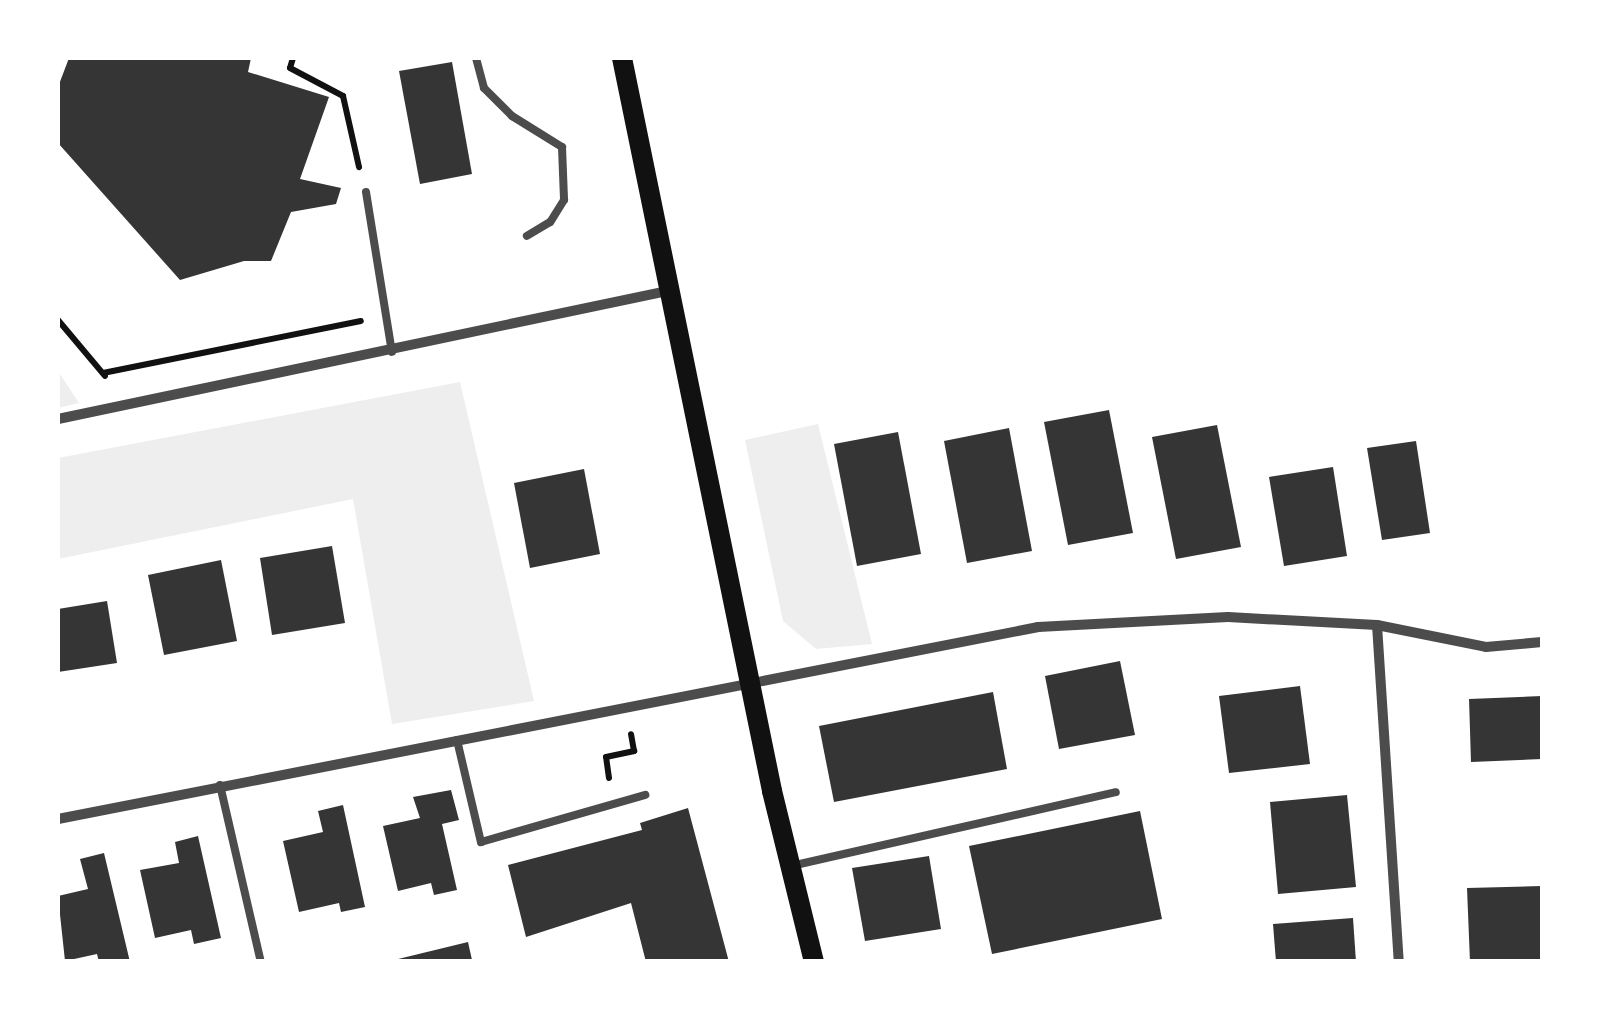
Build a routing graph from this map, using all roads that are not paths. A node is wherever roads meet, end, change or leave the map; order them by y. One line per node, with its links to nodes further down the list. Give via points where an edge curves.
1 (476, 58): 4 (lane, via 484,88 562,148 564,200 550,222)
2 (622, 58): 5 (main road)
3 (366, 192): 6 (lane)
4 (527, 236)
5 (672, 290): 6 (street); 10 (main road)
6 (392, 352): 7 (street)
7 (58, 418)
8 (1377, 625): 9 (street, via 1486,648); 10 (street, via 1228,618 1038,627); 19 (street)
9 (1542, 642)
10 (750, 684): 11 (street); 16 (main road)
11 (456, 740): 12 (street); 14 (lane, via 481,842)
12 (220, 784): 15 (street); 17 (lane)
13 (1116, 792): 16 (lane)
14 (644, 795)
15 (58, 819)
16 (791, 866): 18 (main road)
17 (261, 962)
18 (814, 962)
19 (1399, 962)

